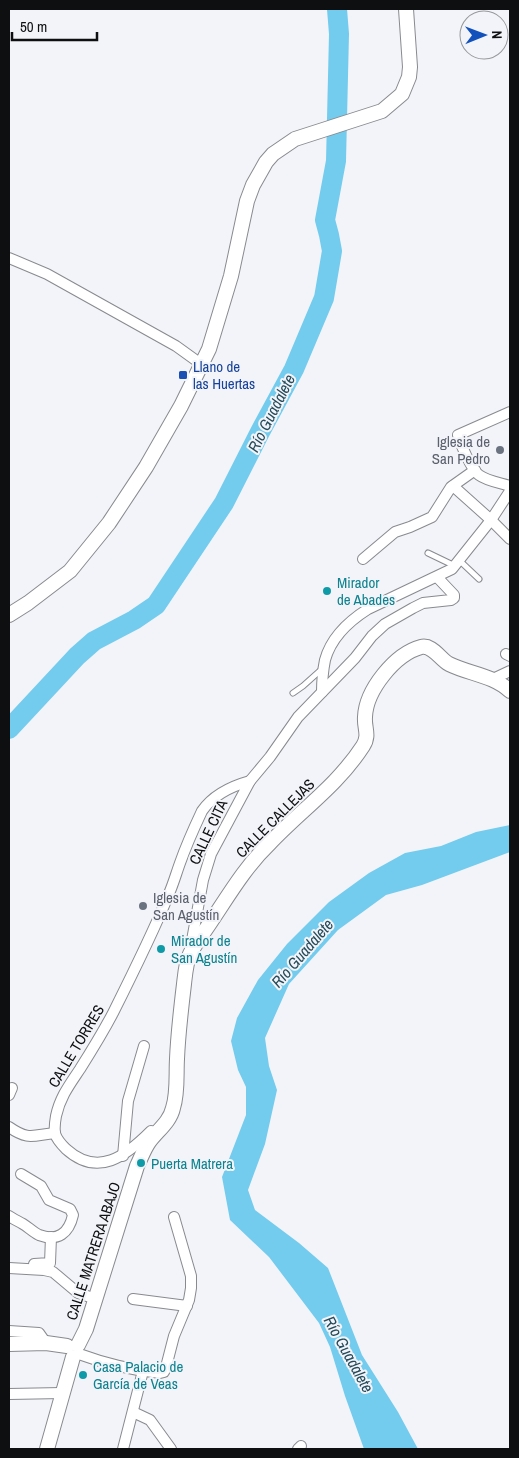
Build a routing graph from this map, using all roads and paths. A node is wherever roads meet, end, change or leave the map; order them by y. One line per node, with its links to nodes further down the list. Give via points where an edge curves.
1 (406, 9): 3 (street, via 410,67 402,94 382,111 295,139 266,162 247,201 231,276 209,349)
2 (9, 258): 3 (street, via 47,274 176,346)
3 (201, 364): 16 (street, via 146,467 109,523 70,571)
4 (510, 412): 5 (street, via 458,435)
5 (475, 470): 6 (street); 7 (street, via 483,478)
6 (452, 486): 9 (street); 12 (street, via 432,517 395,532)
7 (510, 486)
8 (510, 490): 9 (street)
9 (491, 520): 10 (street); 13 (street)
10 (510, 539)
11 (428, 553): 13 (lane)
12 (363, 559)
13 (458, 564): 14 (street); 15 (lane)
14 (436, 577): 17 (street, via 356,616 334,640); 21 (street, CALLE CITA, via 454,598 418,605 385,624)
15 (479, 580)
16 (9, 615)
17 (324, 667): 21 (street); 22 (lane)
18 (510, 671): 19 (street)
19 (493, 678): 20 (street); 24 (street, CALLE CALLEJAS, via 448,664 430,647 422,646 402,656 377,682 366,710 364,744 340,776 252,862)
20 (510, 691)
21 (322, 692): 23 (street, CALLE CITA, via 298,717)
22 (293, 693)
23 (250, 781): 24 (street, CALLE CITA, via 207,864); 28 (street, CALLE TORRES, via 223,792 202,811 168,897 103,1032 62,1098 56,1115)
24 (189, 956): 26 (street, CALLE CALLEJAS, via 178,1034 175,1099)
25 (144, 1046): 29 (street, via 128,1101)
26 (164, 1124): 29 (street, via 157,1126); 36 (street, CALLE MATRERA ABAJO, via 149,1142 138,1166)
27 (9, 1127): 28 (street, via 27,1137)
28 (55, 1133): 29 (street, via 69,1152 86,1162 98,1163)
29 (123, 1156)
30 (21, 1174): 33 (street, via 41,1186 48,1200 72,1212 70,1226)
31 (9, 1216): 33 (street, via 36,1233)
32 (174, 1217): 38 (street, via 191,1281)
33 (56, 1236): 35 (street, via 50,1264 25,1264)
34 (9, 1268): 35 (street)
35 (25, 1269): 36 (street, via 53,1272 78,1293)
36 (96, 1299): 42 (street, CALLE MATRERA ABAJO, via 86,1330)
37 (133, 1299): 38 (street)
38 (187, 1306): 43 (street, via 164,1372)
39 (9, 1331): 40 (street, via 39,1333)
40 (46, 1343): 41 (street); 42 (street)
41 (9, 1344)
42 (74, 1350): 43 (street, via 113,1366); 44 (street, CALLE MATRERA ABAJO)
43 (143, 1371): 46 (street)
44 (62, 1393): 45 (street); 47 (street, CALLE MATRERA ABAJO)
45 (9, 1394)
46 (133, 1412): 48 (street); 49 (street, via 150,1420)
47 (47, 1449)
48 (123, 1449)
49 (171, 1449)

